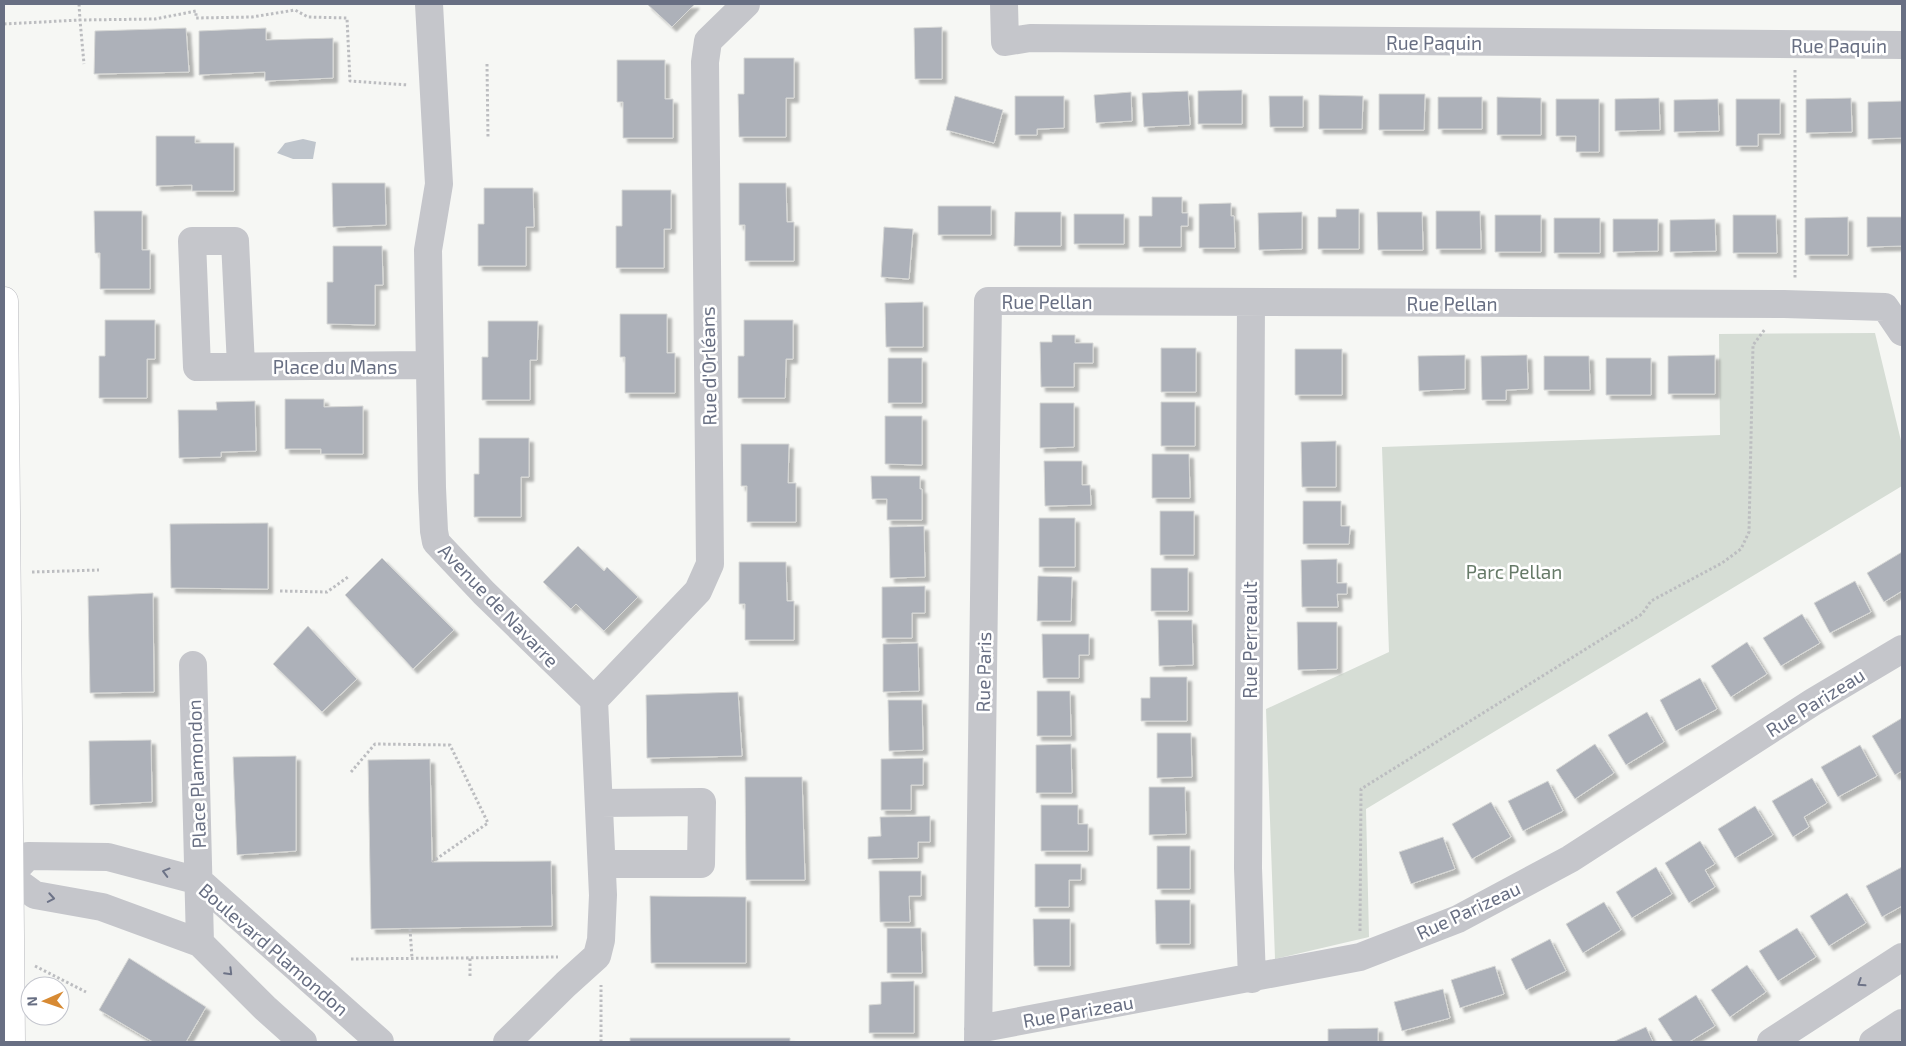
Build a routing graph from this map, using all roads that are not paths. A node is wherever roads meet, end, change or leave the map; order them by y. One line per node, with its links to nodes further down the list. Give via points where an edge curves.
1 (746, 4): 13 (street, Rue d'Orléans, via 708,41 705,62 710,564 698,591)
2 (1004, 4): 4 (street, Rue Paquin, via 1005,42 1030,38)
3 (430, 15): 9 (street, Avenue de Navarre, via 439,184 428,250)
4 (1902, 45)
5 (4, 301): 16 (main road)
6 (988, 301): 7 (street, Rue Pellan); 22 (street, Rue Paris)
7 (1251, 302): 8 (street, Rue Pellan, via 1885,307); 20 (street, Rue Perreault, via 1248,868)
8 (1902, 332)
9 (430, 365): 10 (street, Place du Mans); 13 (street, Avenue de Navarre, via 436,542)
10 (241, 366)
11 (1902, 650): 20 (street, Rue Parizeau, via 1813,702 1570,860 1458,919 1360,956)
12 (193, 665): 17 (street, Place Plamondon)
13 (594, 700): 14 (street)
14 (600, 803): 15 (street); 15 (street, via 702,802 701,864)
15 (602, 864): 26 (street, via 601,940 597,956)
16 (6, 876): 17 (street, Boulevard Plamondon, one-way to 16, via 108,856 28,856); 18 (street, one-way to 18, via 35,895 102,907); 23 (main road)
17 (199, 881): 18 (street, Place Plamondon); 25 (street, Boulevard Plamondon)
18 (200, 943): 24 (street, one-way to 24)
19 (1902, 957): 27 (street, one-way to 27)
20 (1252, 978): 22 (street, Rue Parizeau)
21 (1902, 1023): 28 (street)
22 (978, 1036)
23 (11, 1042)
24 (303, 1042)
25 (380, 1042)
26 (506, 1042)
27 (1771, 1042)
28 (1873, 1042)

